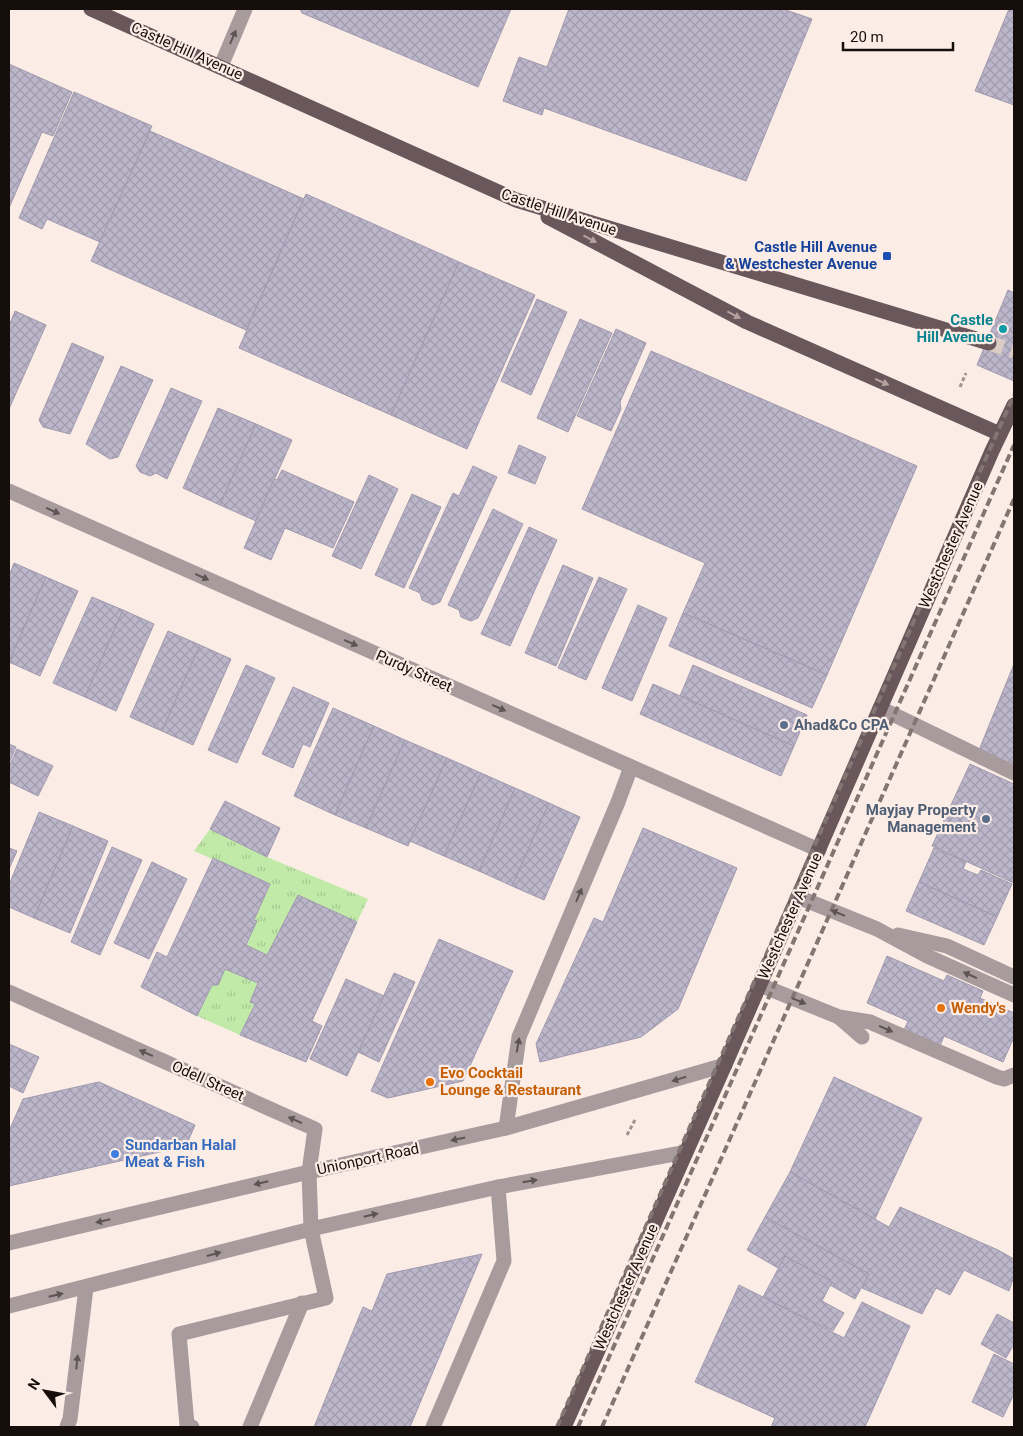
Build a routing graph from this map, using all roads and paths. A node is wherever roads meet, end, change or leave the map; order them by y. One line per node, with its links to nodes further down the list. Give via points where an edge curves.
1 (91, 9): 3 (main road, Castle Hill Avenue)
2 (245, 9): 3 (street, one-way to 2)
3 (220, 66): 4 (main road, Castle Hill Avenue)
4 (516, 200): 5 (main road, Castle Hill Avenue); 7 (main road, one-way to 7, via 747,322)
5 (989, 343)
6 (1014, 405): 7 (main road, Westchester Avenue)
7 (1000, 434): 9 (main road, Westchester Avenue)
8 (9, 492): 10 (street, Purdy Street, one-way to 10)
9 (880, 708): 11 (street); 12 (main road, Westchester Avenue)
10 (631, 767): 12 (street, Purdy Street); 23 (street, one-way to 10, via 519,1037)
11 (1014, 774)
12 (819, 850): 13 (main road, Westchester Avenue)
13 (798, 897): 14 (street, one-way to 13); 16 (main road, Westchester Avenue)
14 (877, 929): 15 (street, via 947,946); 18 (street, one-way to 14, via 927,956)
15 (1014, 977)
16 (760, 985): 19 (street, one-way to 19); 21 (main road, Westchester Avenue)
17 (9, 992): 25 (street, Odell Street, one-way to 17, via 315,1129)
18 (1014, 995)
19 (839, 1018): 20 (street); 22 (street, one-way to 22, via 870,1022 997,1077 1004,1079)
20 (862, 1037)
21 (725, 1065): 23 (street, Unionport Road, one-way to 23); 24 (main road, Westchester Avenue)
22 (1014, 1074)
23 (506, 1128): 25 (street, Unionport Road, one-way to 25)
24 (686, 1152): 26 (street, one-way to 24); 36 (main road, Westchester Avenue)
25 (309, 1172): 27 (street, Odell Street); 28 (street, Unionport Road, one-way to 28)
26 (498, 1186): 27 (street, one-way to 26); 35 (street, via 504,1261)
27 (311, 1229): 29 (street, one-way to 27); 30 (street, Odell Street, via 326,1298)
28 (9, 1243)
29 (86, 1288): 31 (street, one-way to 29); 32 (street, one-way to 29)
30 (302, 1303): 33 (street, via 179,1334 187,1425); 34 (street)
31 (9, 1306)
32 (67, 1427)
33 (192, 1427)
34 (250, 1427)
35 (433, 1427)
36 (564, 1427)

